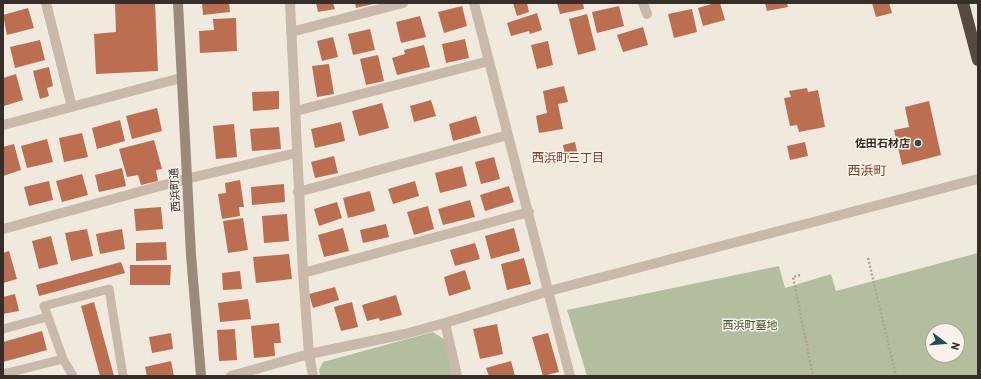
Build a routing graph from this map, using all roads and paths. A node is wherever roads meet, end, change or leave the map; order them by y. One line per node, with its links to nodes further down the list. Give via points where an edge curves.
1 (46, 3): 13 (street)
2 (178, 3): 12 (street, 西浜町通)
3 (290, 3): 9 (street)
4 (403, 3): 9 (street)
5 (474, 3): 11 (street)
6 (643, 3): 8 (street)
7 (964, 3): 10 (highway)
8 (647, 14)
9 (291, 32): 14 (street)
10 (978, 60)
11 (489, 61): 14 (street); 16 (street)
12 (181, 78): 13 (street); 18 (street, 西浜町通)
13 (72, 107): 15 (street)
14 (296, 111): 17 (street)
15 (3, 125)
16 (508, 135): 20 (street); 21 (street)
17 (296, 153): 18 (street); 20 (street)
18 (186, 179): 22 (street); 35 (street, 西浜町通)
19 (978, 179): 26 (street)
20 (298, 192): 24 (street)
21 (529, 212): 24 (street); 26 (street)
22 (3, 229)
23 (868, 258): 41 (path)
24 (303, 273): 30 (street)
25 (800, 275): 40 (path, via 793,277)
26 (549, 291): 28 (street); 39 (street)
27 (47, 317): 29 (lane); 31 (lane); 34 (lane, via 44,306 109,289)
28 (445, 323): 30 (street); 38 (street)
29 (3, 328)
30 (308, 354): 36 (street); 37 (street)
31 (63, 359): 32 (lane); 33 (lane)
32 (3, 374)
33 (73, 376)
34 (123, 376)
35 (201, 376)
36 (231, 376)
37 (313, 376)
38 (457, 376)
39 (570, 376)
40 (813, 376)
41 (896, 376)

